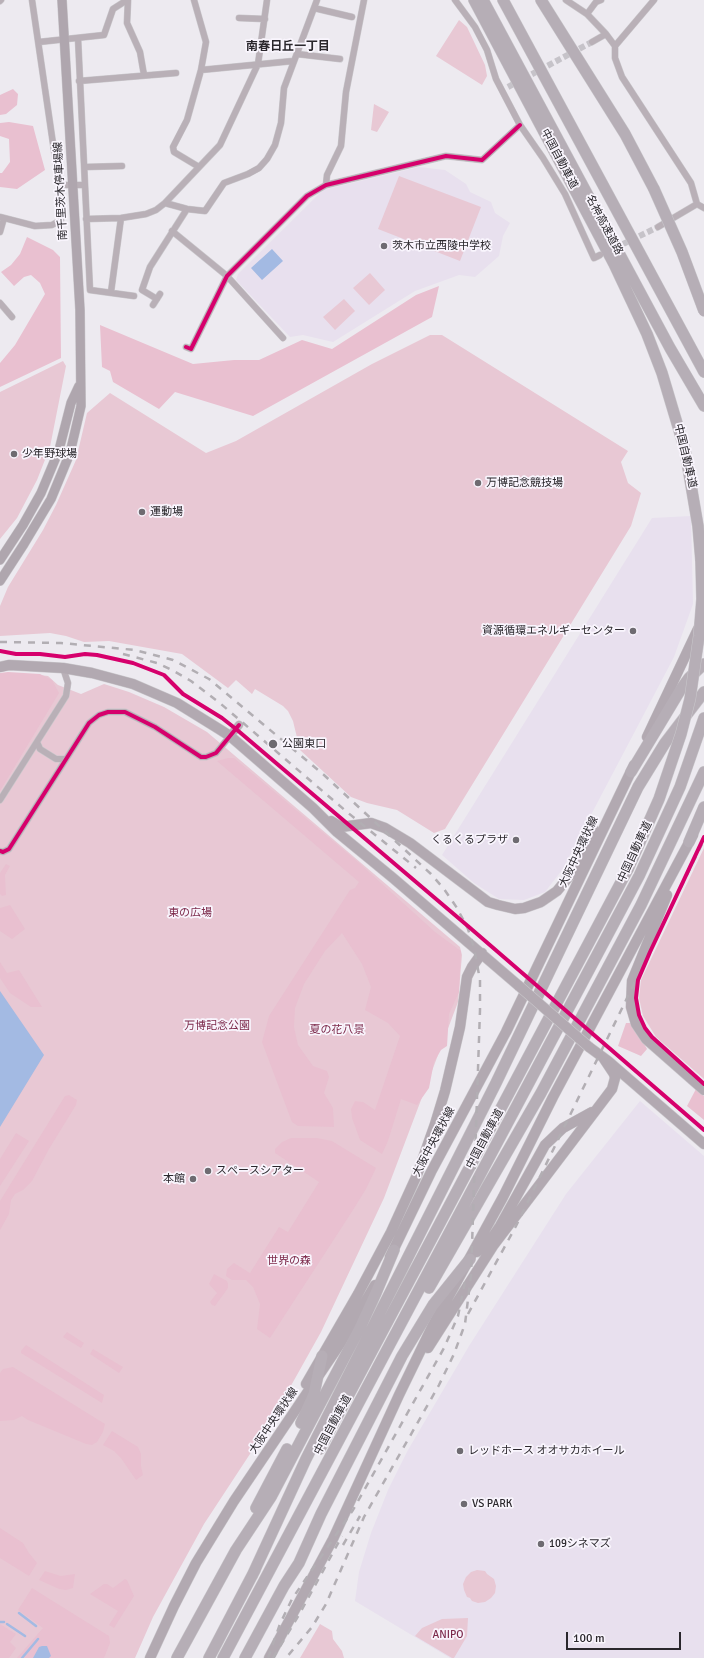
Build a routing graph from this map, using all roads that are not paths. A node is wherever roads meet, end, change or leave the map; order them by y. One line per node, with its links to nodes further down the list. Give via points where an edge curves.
1 (32, 0): 24 (street)
2 (62, 0): 22 (main road, 南千里茨木停車場線)
3 (128, 0): 23 (street, via 113,9 104,35); 33 (street, via 127,23 140,52)
4 (194, 0): 31 (street, via 206,42)
5 (267, 0): 20 (street)
6 (317, 0): 16 (street)
7 (364, 0): 44 (street, via 346,92 341,146 327,175)
8 (455, 0): 36 (street, via 487,50)
9 (474, 0): 104 (highway, 中国自動車道, bridge, via 614,264 647,334 664,379 685,450 698,526 702,599 700,636 690,699 681,734 659,799 628,869)
10 (483, 0): 68 (highway, 名神高速道路, via 670,348)
11 (503, 0): 66 (highway, 名神高速道路)
12 (541, 0): 62 (highway, bridge, via 625,134 654,189 682,252)
13 (566, 0): 17 (street)
14 (601, 0): 17 (street, via 596,2)
15 (654, 0): 26 (street)
16 (314, 8): 18 (street); 27 (street)
17 (587, 14): 21 (street)
18 (352, 17)
19 (239, 18): 20 (street)
20 (265, 19): 30 (street)
21 (606, 34): 25 (street); 26 (street)
22 (65, 38): 23 (street); 24 (street); 42 (main road, 南千里茨木停車場線)
23 (78, 38): 34 (street)
24 (39, 42): 41 (street)
25 (592, 42)
26 (615, 46): 46 (street, via 615,58 622,77 691,183)
27 (297, 54): 28 (street); 29 (street)
28 (340, 59)
29 (293, 61): 30 (street); 48 (street, via 284,88 281,123 275,145 267,159 259,168 224,184 204,211)
30 (258, 64): 31 (street); 40 (street, via 220,145)
31 (201, 70): 40 (street, via 187,120 173,147 174,152)
32 (176, 73): 33 (street)
33 (144, 76): 34 (street)
34 (79, 81): 39 (street)
35 (508, 87): 36 (street)
36 (502, 91): 37 (street)
37 (520, 125): 44 (street, via 482,160 446,156); 55 (street, via 565,194 594,258)
38 (122, 166): 39 (street)
39 (85, 167): 43 (street)
40 (199, 167): 45 (street)
41 (60, 185): 42 (street); 49 (street, via 61,220 52,225 35,226)
42 (73, 185): 43 (street); 67 (main road, 南千里茨木停車場線)
43 (85, 185): 50 (street)
44 (326, 185): 56 (street, via 307,196)
45 (165, 203): 48 (street); 51 (street, via 146,214)
46 (697, 204): 47 (street); 52 (street)
47 (704, 208)
48 (187, 209): 53 (street)
49 (2, 217): 54 (street)
50 (86, 218): 51 (street); 57 (street, via 90,290)
51 (121, 218): 57 (street)
52 (658, 226)
53 (172, 231): 56 (street); 59 (street, via 150,267 142,290)
54 (0, 232)
55 (600, 255)
56 (227, 276): 64 (street); 65 (street, via 191,349)
57 (111, 292): 58 (street)
58 (134, 296)
59 (157, 299)
60 (0, 303): 61 (street)
61 (3, 311): 63 (street)
62 (704, 311)
63 (12, 317)
64 (283, 338)
65 (186, 347)
66 (704, 372)
67 (81, 381): 69 (main road, 南千里茨木停車場線, via 71,404 59,450 41,493); 70 (main road, 南千里茨木停車場線, via 81,406 70,453 42,515)
68 (704, 406)
69 (0, 560)
70 (0, 580)
71 (704, 617): 81 (main road, 大阪中央環状線)
72 (704, 664): 81 (highway, via 681,689)
73 (3, 665): 74 (main road)
74 (63, 668): 78 (main road, via 133,684 177,703); 79 (street, via 68,683 66,696)
75 (704, 692): 104 (highway, via 665,743 629,805 492,1090 306,1459)
76 (704, 718): 102 (highway, 中国自動車道, via 680,787 640,876)
77 (239, 725): 78 (street)
78 (230, 736): 80 (street, via 216,753 201,757 155,726 125,712 108,712 99,714 88,723); 86 (main road)
79 (37, 742): 80 (street, via 40,749 56,759); 84 (street)
80 (65, 759): 89 (street, via 9,849)
81 (631, 772): 83 (main road, 大阪中央環状線)
82 (704, 772): 102 (highway, via 641,905 541,1094 450,1250 358,1419)
83 (617, 799): 86 (main road, via 599,824 571,874 557,891 541,902 515,909 488,902 410,843 385,828 371,823 341,827); 96 (main road, 大阪中央環状線, via 506,1032 431,1172)
84 (0, 800)
85 (704, 807): 88 (highway)
86 (313, 808): 91 (main road, via 337,832)
87 (704, 815): 88 (main road)
88 (689, 842): 90 (main road)
89 (0, 851)
90 (678, 863): 93 (main road, via 632,981 631,1007 636,1024 646,1039); 97 (main road)
91 (482, 953): 92 (main road, bridge); 98 (main road, via 467,977 460,1027 444,1091 417,1175 388,1239)
92 (604, 1059): 94 (main road, via 615,1078 612,1089); 95 (main road)
93 (704, 1090)
94 (600, 1106): 97 (main road, via 563,1128 545,1145 500,1226); 100 (main road, via 482,1262)
95 (704, 1144)
96 (394, 1250): 99 (main road, 大阪中央環状線); 103 (highway, via 376,1293 337,1370 270,1497)
97 (470, 1259): 100 (main road, via 432,1327); 109 (highway, via 433,1306 402,1356 321,1514 299,1563)
98 (322, 1356): 99 (highway); 101 (main road)
99 (318, 1377): 101 (main road, 大阪中央環状線); 103 (highway, via 306,1413)
100 (399, 1395): 110 (main road, via 333,1539)
101 (269, 1449): 105 (main road, 大阪中央環状線, via 196,1563)
102 (330, 1460): 108 (highway, 中国自動車道)
103 (236, 1550): 106 (highway)
104 (252, 1576): 107 (highway, 中国自動車道)
105 (150, 1658)
106 (177, 1658)
107 (209, 1658)
108 (223, 1658)
109 (245, 1658)
110 (269, 1658)

